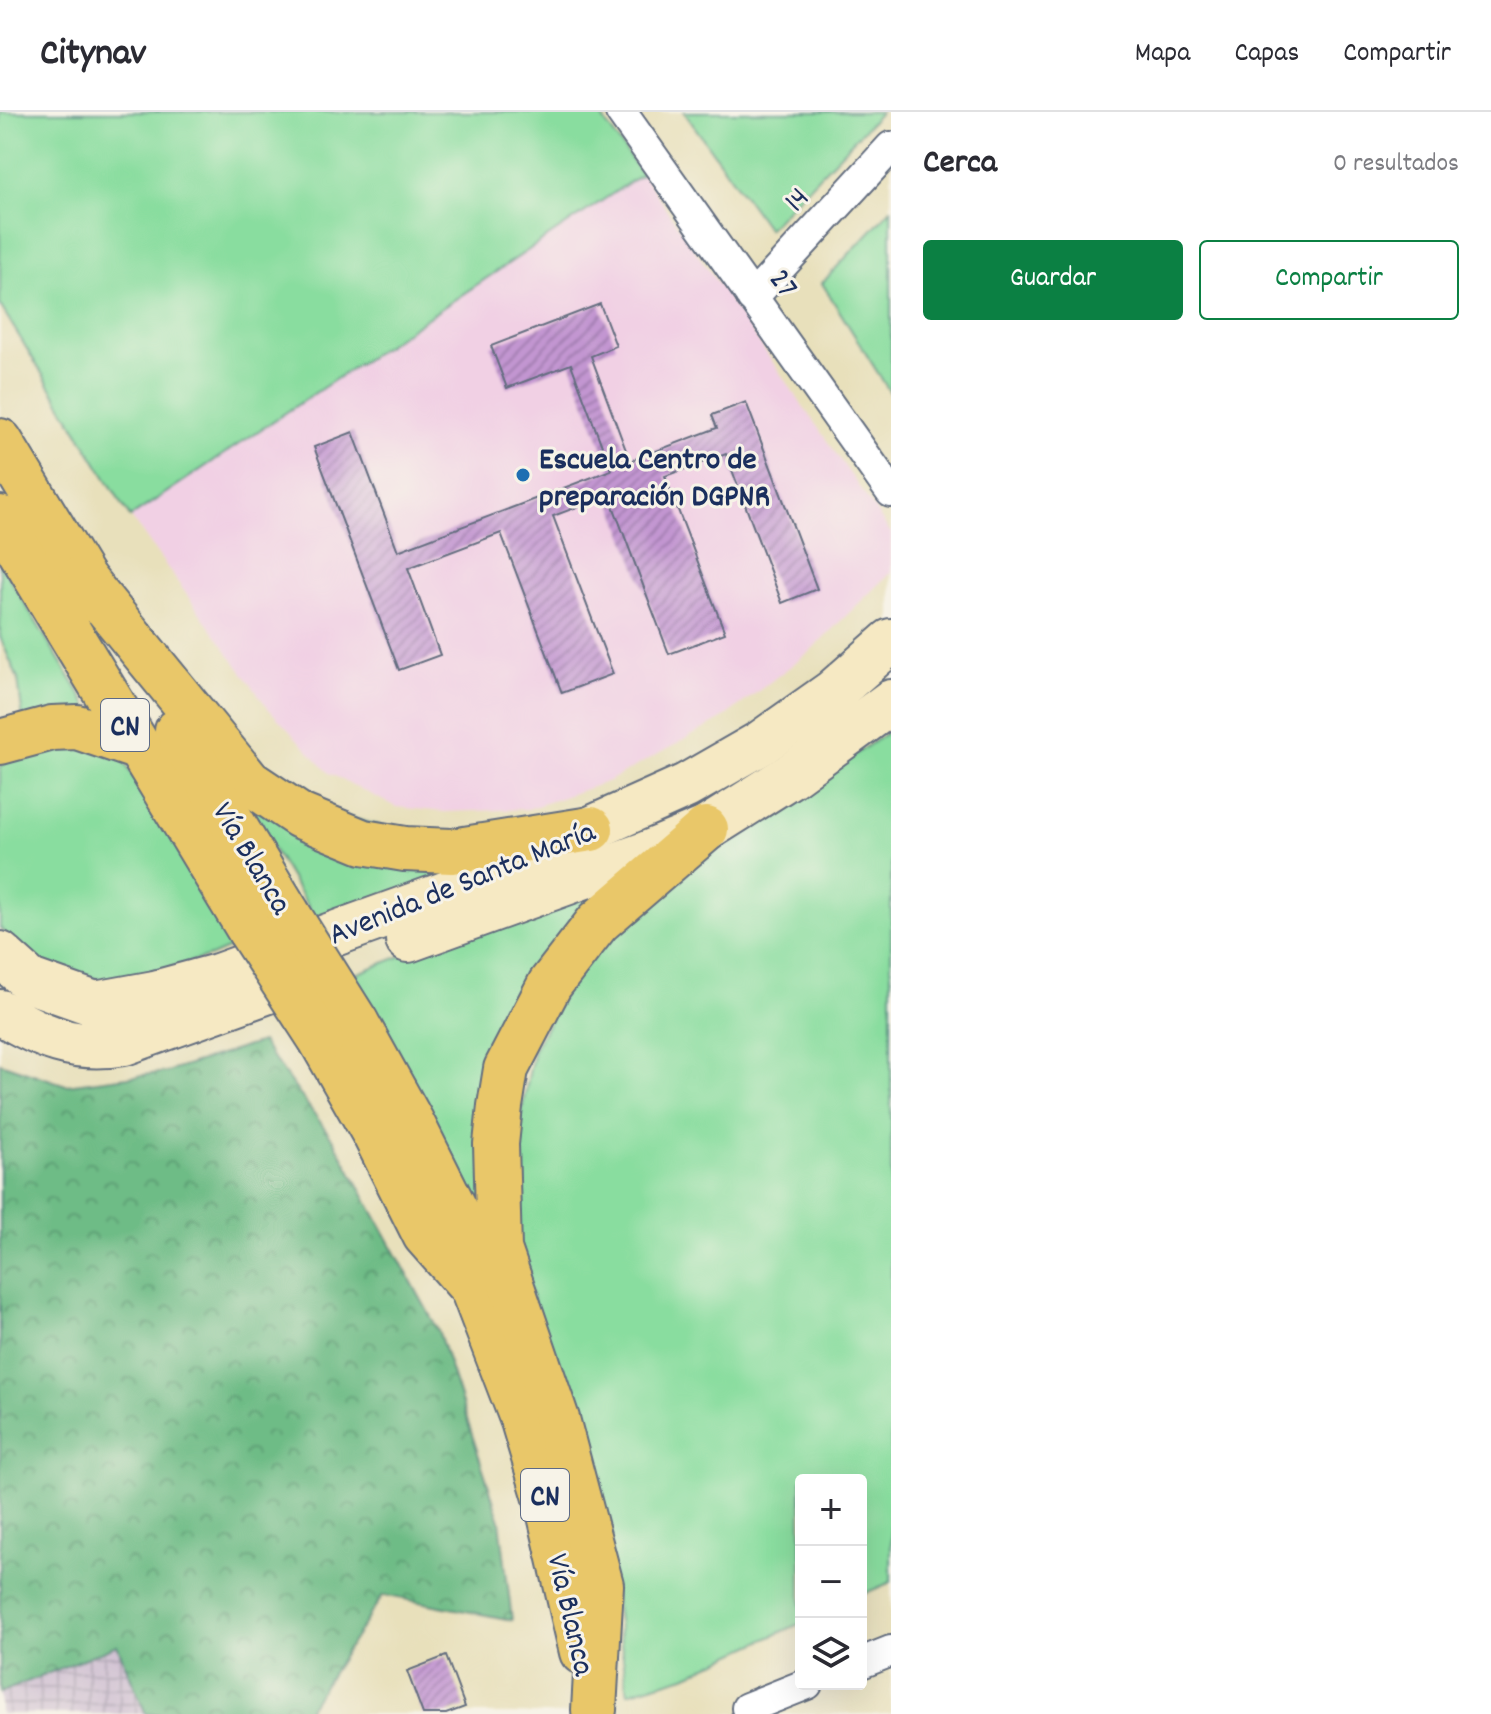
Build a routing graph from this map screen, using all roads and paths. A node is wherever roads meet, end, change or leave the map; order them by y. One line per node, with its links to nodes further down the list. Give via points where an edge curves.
1 (621, 112): 3 (street, 27)
2 (891, 147): 3 (street, 14)
3 (752, 298): 5 (street, 27)
4 (0, 441): 7 (highway, Vía Blanca / CN)
5 (891, 492)
6 (0, 518): 11 (highway, Vía Blanca / CN)
7 (82, 577): 12 (highway, via 249,782 300,816 363,842 405,849 452,851); 14 (highway, Vía Blanca / CN)
8 (891, 641): 12 (street, Avenida de Santa María, via 833,692 761,743 686,786)
9 (891, 702): 13 (street, Avenida de Santa María)
10 (0, 742): 11 (highway, via 77,727)
11 (139, 748): 14 (highway, Vía Blanca / CN)
12 (591, 829): 15 (street, Avenida de Santa María, via 431,900 218,976 120,1001 95,1004 30,981)
13 (706, 829): 16 (street, Avenida de Santa María, via 124,1043 75,1045); 21 (highway, via 598,922 550,984 506,1069 500,1106 499,1249 557,1419 601,1585)
14 (269, 922): 21 (highway, Vía Blanca / CN, bridge, via 338,1031 374,1133 425,1235 472,1288 546,1498)
15 (0, 954)
16 (0, 1012)
17 (891, 1651): 18 (street)
18 (867, 1661)
19 (795, 1689): 20 (street)
20 (747, 1708)
21 (592, 1713)

